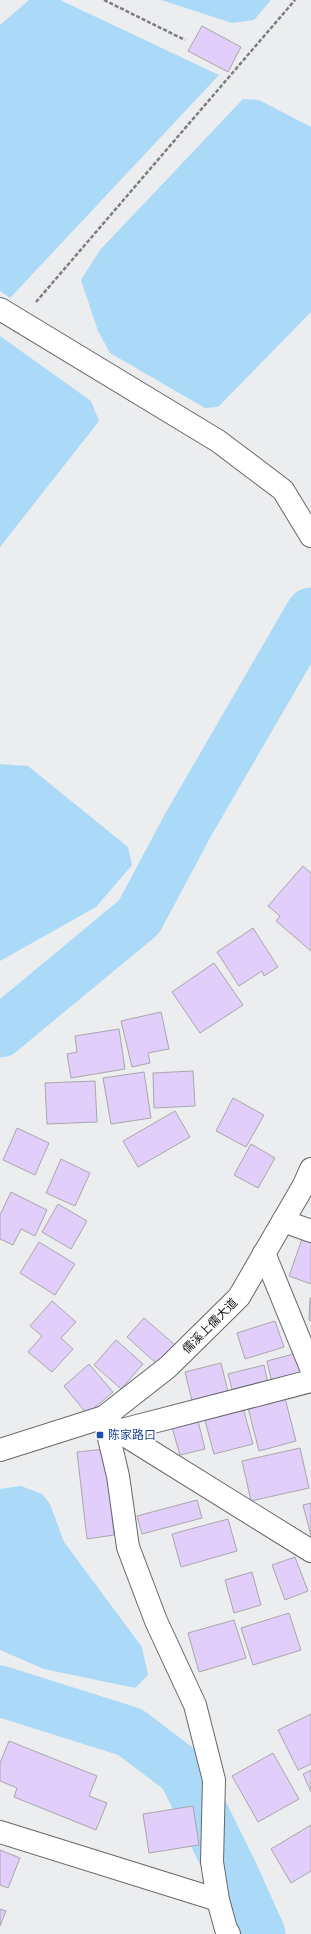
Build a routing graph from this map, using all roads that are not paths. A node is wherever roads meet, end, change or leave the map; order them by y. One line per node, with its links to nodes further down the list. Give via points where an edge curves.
1 (0, 309): 2 (street, via 218,441 283,490)
2 (311, 536)
3 (311, 1169): 4 (street, 儒溪上儒大道)
4 (283, 1221): 5 (street); 6 (street, 儒溪上儒大道)
5 (311, 1231)
6 (264, 1253): 7 (street); 9 (street, 儒溪上儒大道, via 239,1297)
7 (311, 1368)
8 (311, 1381): 9 (street)
9 (111, 1424): 10 (street); 11 (street); 13 (street, via 128,1547 156,1621 195,1705 214,1780 212,1862)
10 (0, 1450)
11 (311, 1550)
12 (0, 1832): 13 (street)
13 (218, 1900): 14 (street)
14 (229, 1934)

